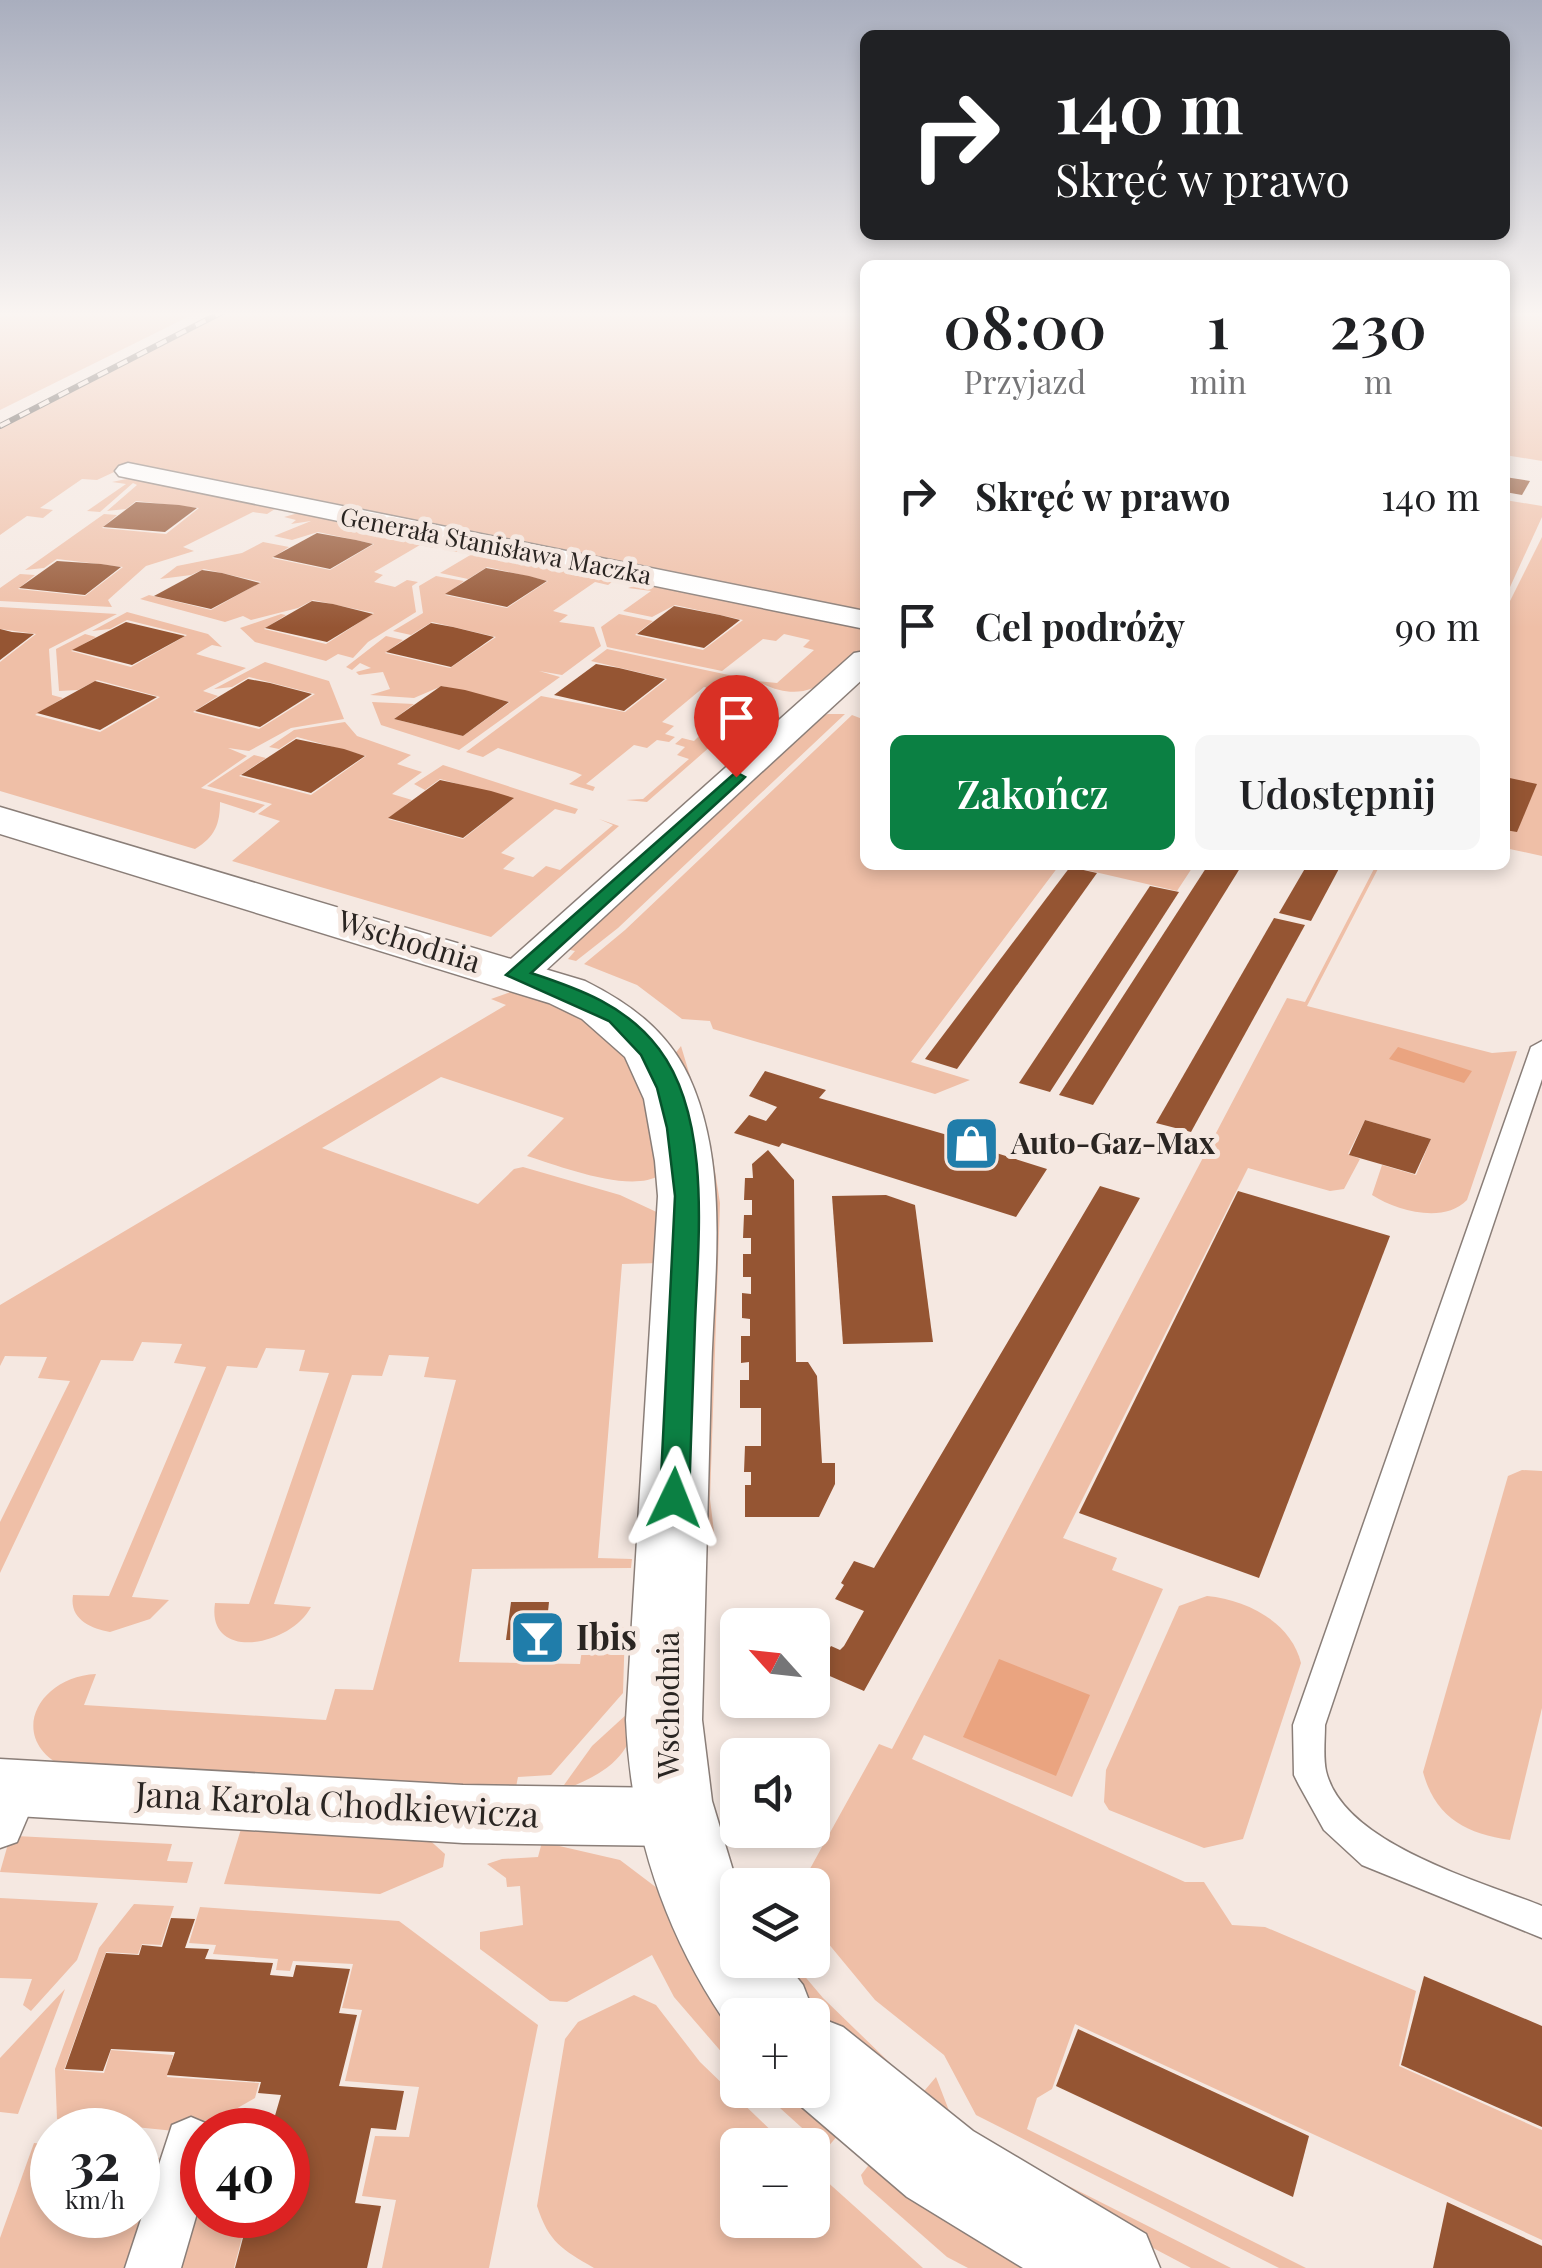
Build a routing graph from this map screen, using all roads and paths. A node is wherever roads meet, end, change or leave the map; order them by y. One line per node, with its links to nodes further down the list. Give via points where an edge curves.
1 (128, 471): 2 (street, Generała Stanisława Maczka)
2 (860, 619)
3 (860, 665): 5 (street)
4 (0, 820): 5 (street, Wschodnia)
5 (516, 975): 8 (street, Wschodnia, via 594,1003 631,1028 660,1068 678,1128 687,1196 664,1720)
6 (1542, 1048): 9 (lane, via 1309,1726 1310,1775 1336,1820 1374,1854)
7 (6, 1801): 8 (street, Jana Karola Chodkiewicza)
8 (674, 1816): 10 (street, Wschodnia, via 718,1938)
9 (1542, 1922)
10 (760, 1998)
11 (830, 2073): 14 (street, via 940,2164)
12 (180, 2180): 13 (street)
13 (153, 2268)
14 (1112, 2268)

